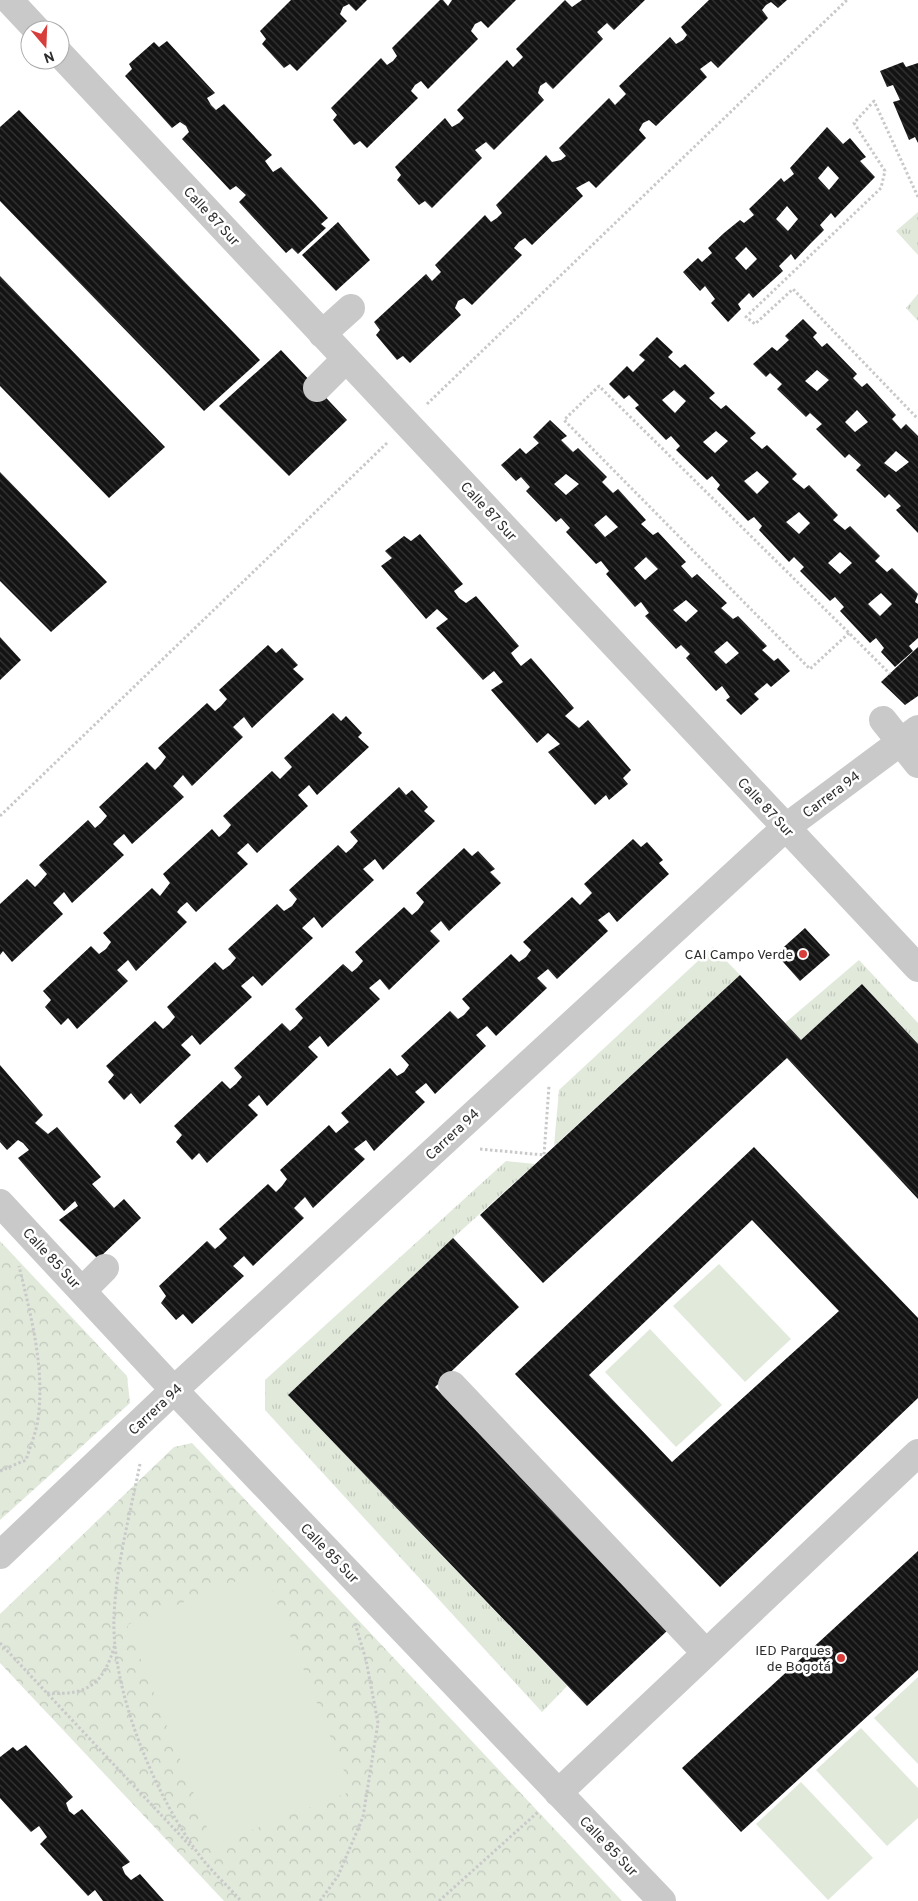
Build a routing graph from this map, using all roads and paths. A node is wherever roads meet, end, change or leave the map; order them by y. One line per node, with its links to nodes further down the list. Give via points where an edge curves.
1 (9, 0): 2 (street)
2 (28, 20)
3 (70, 65): 6 (street, Calle 87 Sur)
4 (918, 197): 9 (path, via 874,102 854,123 886,171 881,188 746,317 755,324 793,289)
5 (351, 308): 6 (street)
6 (322, 334): 7 (street, Calle 87 Sur)
7 (346, 359): 8 (street); 15 (street, Calle 87 Sur)
8 (317, 388)
9 (918, 419)
10 (849, 634): 10 (path, via 599,386 564,420 810,669); 11 (path)
11 (890, 674)
12 (883, 720): 13 (street)
13 (909, 736): 14 (street); 15 (street, Carrera 94)
14 (918, 764)
15 (785, 828): 16 (street, Calle 87 Sur); 24 (street, Carrera 94)
16 (918, 968)
17 (548, 1086): 18 (path, via 544,1155)
18 (480, 1149)
19 (0, 1202): 22 (street, Calle 85 Sur)
20 (18, 1261): 27 (path, via 36,1348 40,1387 38,1421 26,1460)
21 (105, 1268): 22 (street)
22 (82, 1291): 24 (street, Calle 85 Sur)
23 (452, 1385): 32 (street)
24 (174, 1390): 28 (street, Carrera 94); 34 (street, Calle 85 Sur)
25 (918, 1453): 32 (street)
26 (140, 1461): 30 (path, via 120,1564 114,1618)
27 (0, 1471)
28 (0, 1555)
29 (352, 1614): 37 (path, via 366,1660 378,1723 363,1818 338,1876)
30 (116, 1641): 33 (path, via 102,1678 85,1690); 35 (path, via 119,1675 137,1736 172,1813)
31 (0, 1643): 33 (path)
32 (706, 1653): 34 (street)
33 (47, 1693): 35 (path)
34 (558, 1793): 38 (path); 39 (street, Calle 85 Sur)
35 (200, 1856): 36 (path)
36 (241, 1901)
37 (320, 1901)
38 (439, 1901)
39 (662, 1901)

